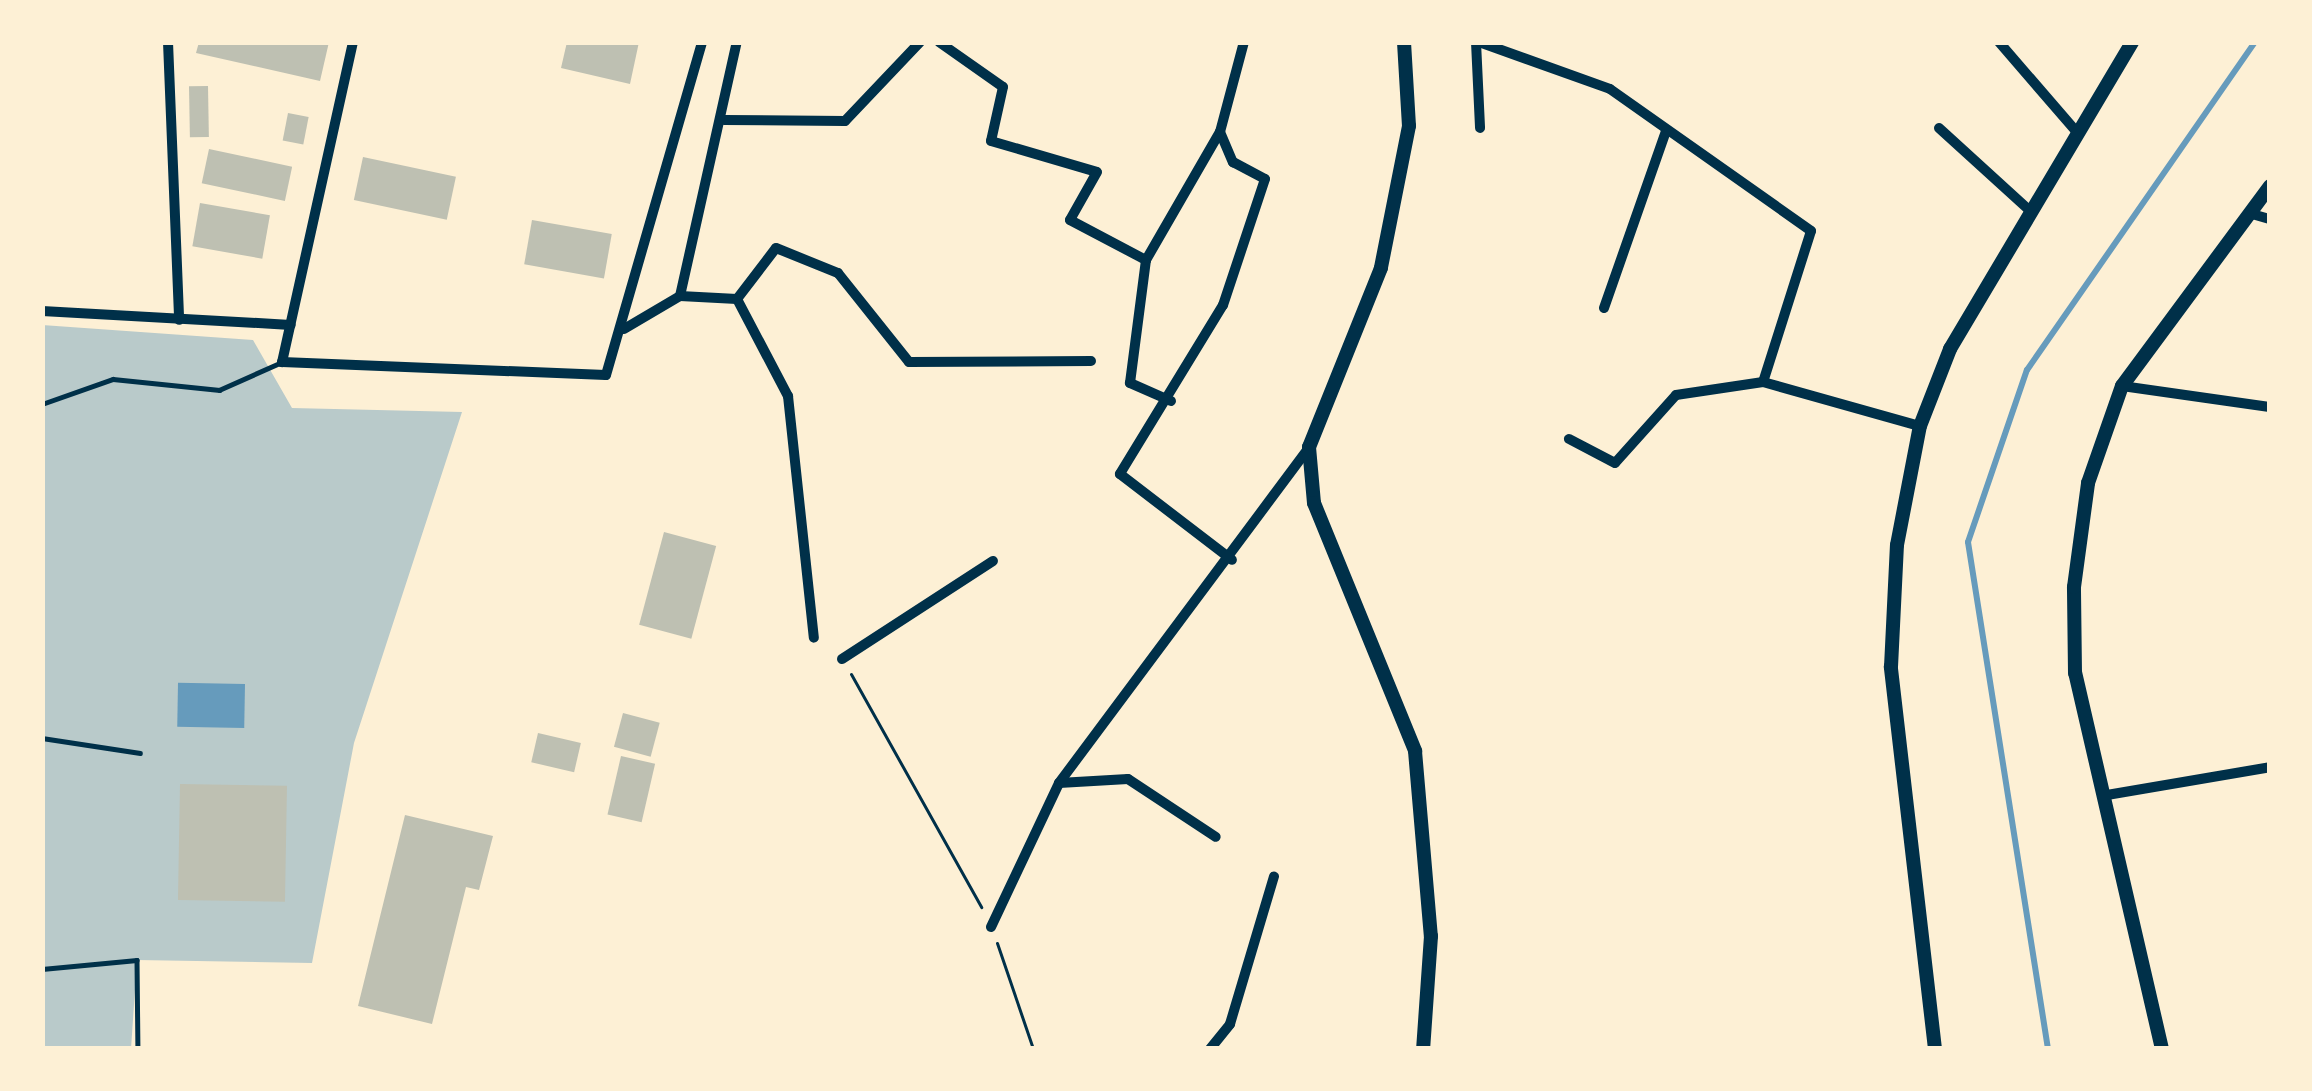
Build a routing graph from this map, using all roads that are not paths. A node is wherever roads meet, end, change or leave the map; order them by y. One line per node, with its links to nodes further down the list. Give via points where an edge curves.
1 (168, 42): 27 (street)
2 (353, 42): 28 (street)
3 (702, 42): 29 (street)
4 (737, 42): 12 (street)
5 (920, 42): 12 (street, via 845,121)
6 (939, 42): 22 (street, via 1003,87 991,141 1097,172 1070,220)
7 (1244, 42): 17 (street)
8 (1404, 42): 39 (street, via 1409,126 1381,268)
9 (1999, 42): 15 (street)
10 (2132, 42): 15 (street)
11 (1484, 43): 13 (street); 16 (street, via 1610,89)
12 (724, 120): 23 (street)
13 (1480, 128)
14 (1939, 128): 19 (street)
15 (2075, 130): 19 (street)
16 (1666, 131): 25 (street); 32 (street, via 1811,231)
17 (1220, 133): 22 (street); 34 (street, via 1233,162 1265,179 1223,305)
18 (2270, 186): 20 (street)
19 (2027, 208): 37 (street)
20 (2252, 214): 21 (street); 33 (street)
21 (2270, 219)
22 (1146, 260): 34 (street, via 1130,383)
23 (680, 296): 24 (street); 29 (street)
24 (737, 299): 30 (street, via 776,248 838,273 909,362); 42 (street, via 788,396)
25 (1604, 308)
26 (42, 310): 27 (street)
27 (179, 320): 28 (street)
28 (291, 325): 31 (street)
29 (624, 329): 31 (street, via 606,375)
30 (1090, 361)
31 (282, 362): 35 (lane, via 219,390 113,379)
32 (1763, 382): 37 (street); 38 (street, via 1676,395 1615,463)
33 (2122, 386): 36 (street); 48 (street, via 2088,483 2074,587 2075,673)
34 (1171, 401): 40 (street, via 1120,474)
35 (42, 404)
36 (2270, 407)
37 (1920, 426): 56 (street, via 1897,545 1891,667)
38 (1569, 439)
39 (1309, 447): 40 (street); 55 (street, via 1314,503 1415,751 1431,936)
40 (1232, 560): 47 (street)
41 (993, 561): 43 (street)
42 (814, 638)
43 (842, 659)
44 (42, 738): 45 (lane)
45 (140, 753)
46 (2270, 767): 48 (street)
47 (1059, 783): 49 (street, via 1128,779); 51 (street)
48 (2107, 795): 57 (street)
49 (1216, 837)
50 (1274, 876): 54 (street, via 1230,1024)
51 (992, 927)
52 (42, 969): 53 (lane, via 136,960)
53 (138, 1049)
54 (1210, 1049)
55 (1423, 1049)
56 (1935, 1049)
57 (2162, 1049)

